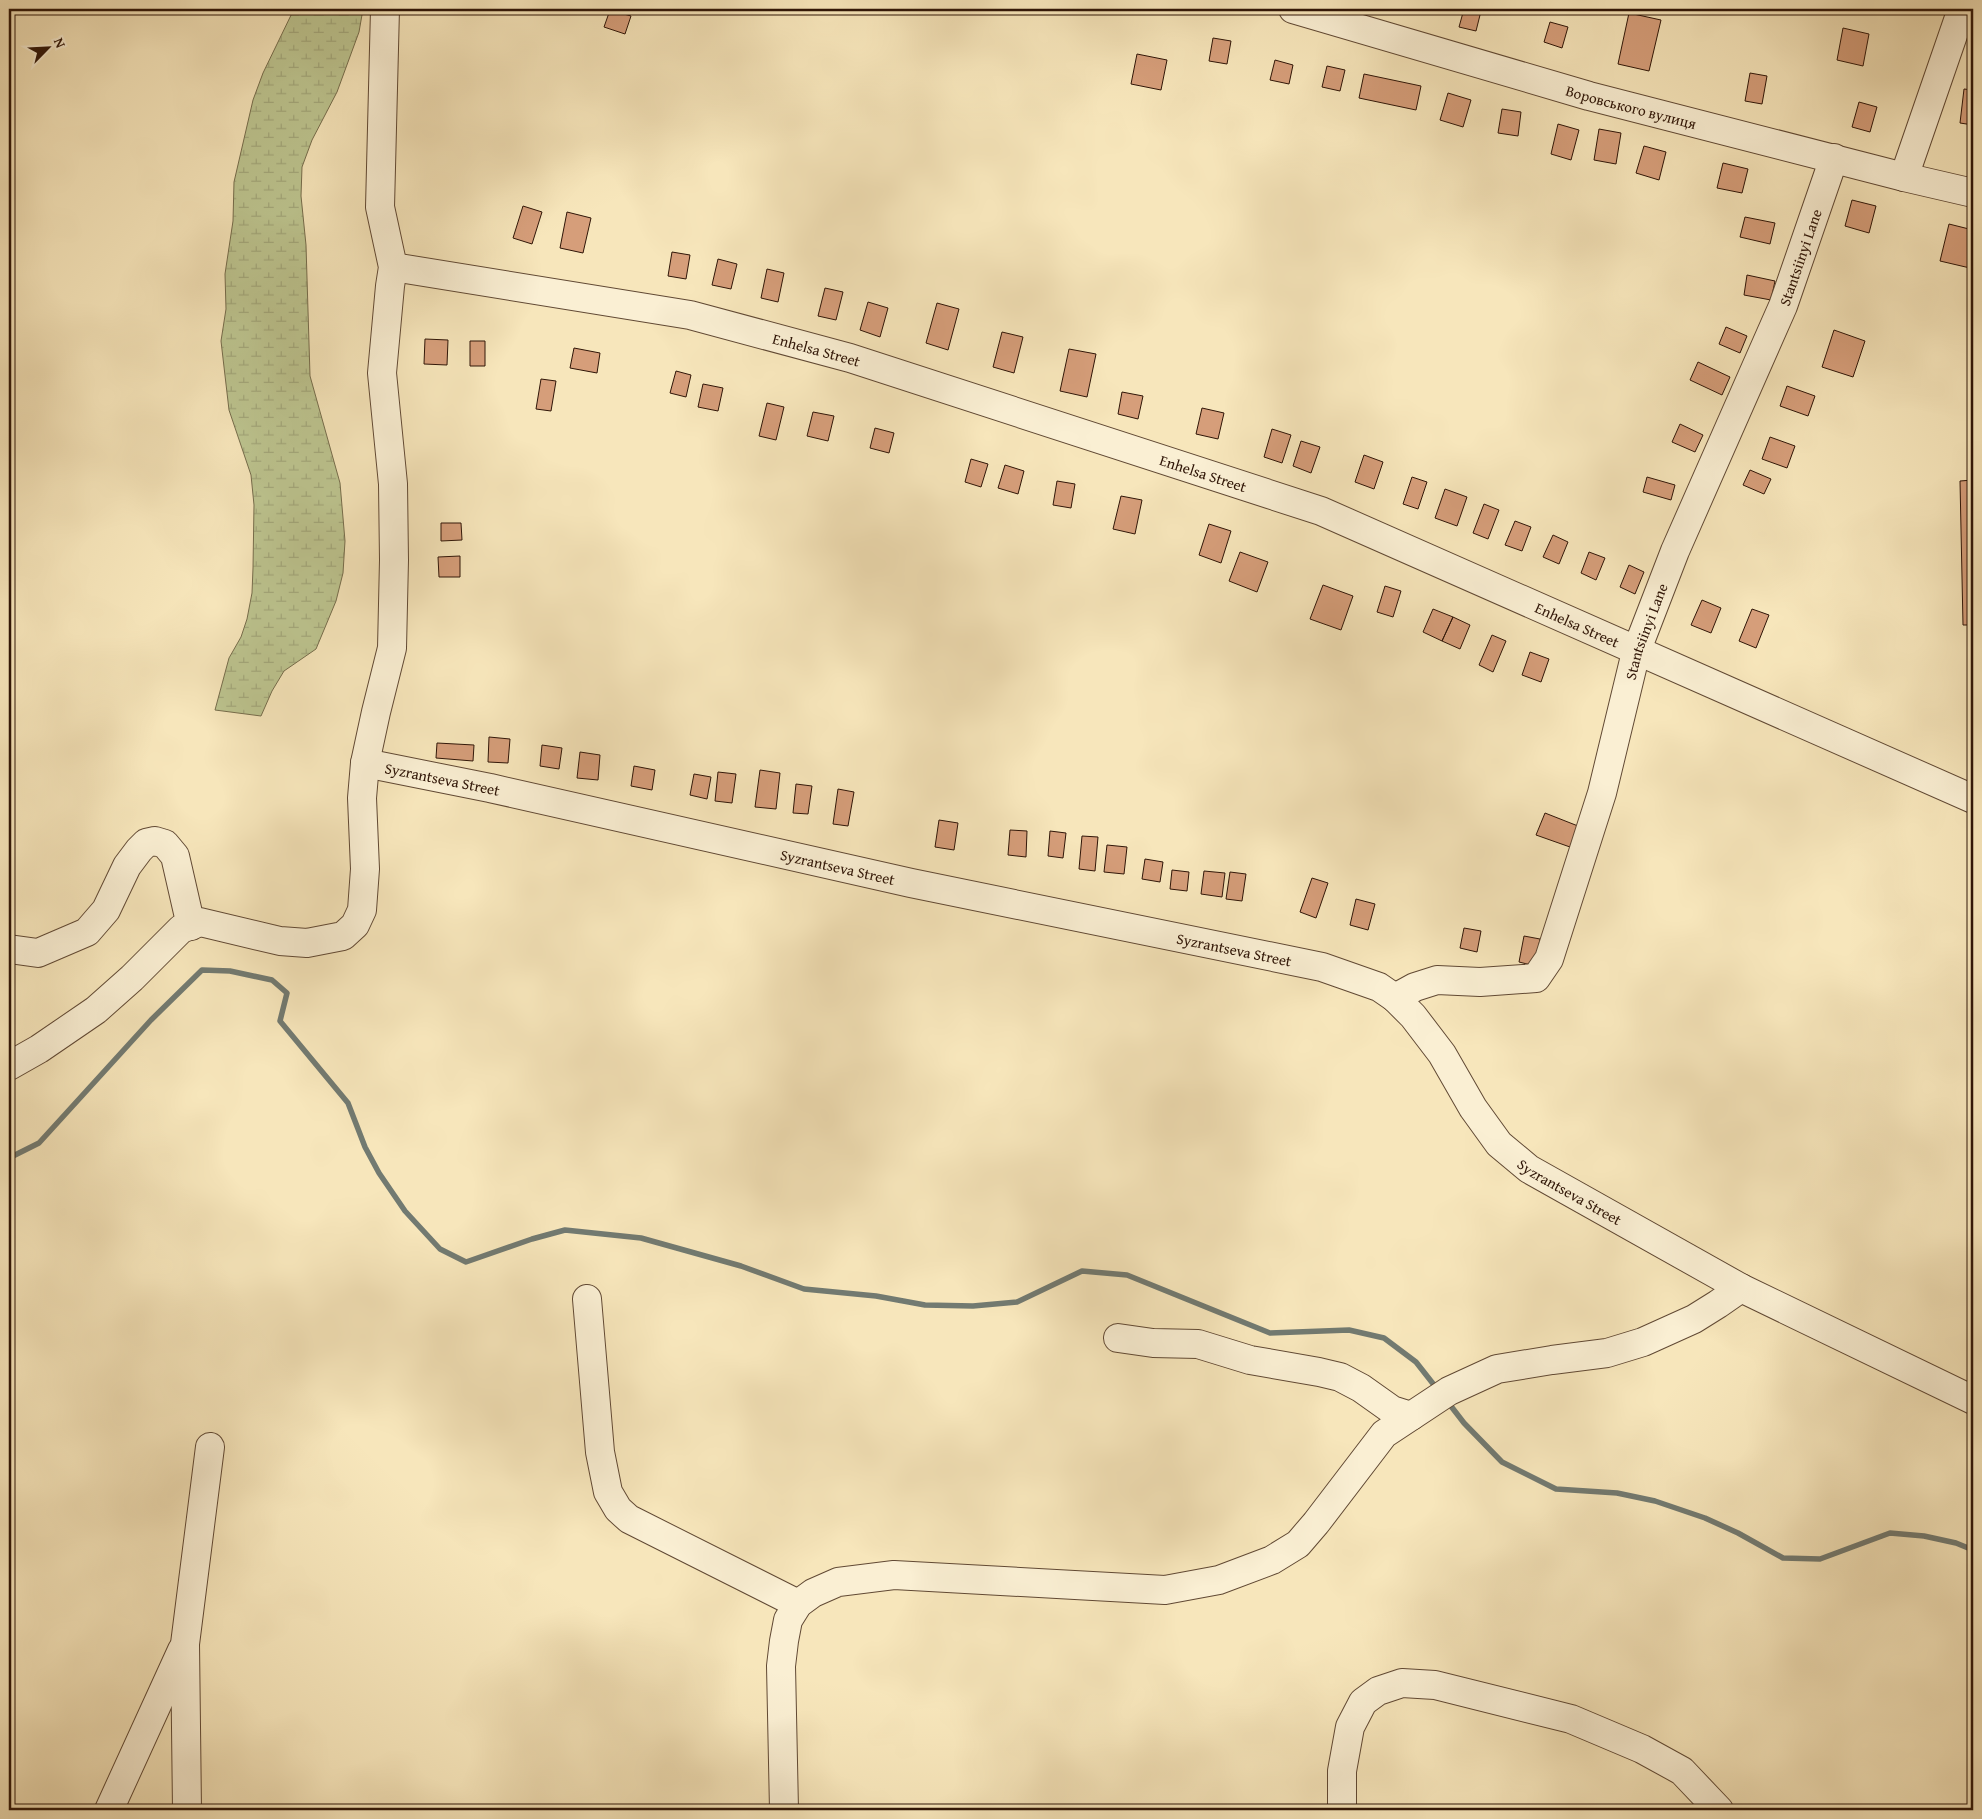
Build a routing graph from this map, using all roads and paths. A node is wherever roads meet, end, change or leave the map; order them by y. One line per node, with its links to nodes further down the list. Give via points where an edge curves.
1 (386, 9): 7 (street, via 380,207)
2 (1293, 9): 4 (street, Воровського вулиця, via 1589,96)
3 (1962, 9): 5 (street)
4 (1834, 158): 5 (street, Воровського вулиця); 8 (street, Stantsiinyi Lane, via 1783,306 1675,551)
5 (1904, 177): 6 (street, Воровського вулиця)
6 (1973, 193)
7 (393, 267): 8 (street, Enhelsa Street, via 690,315 850,358 1321,511); 9 (street, via 382,372 392,484 392,648)
8 (1636, 652): 10 (street, Enhelsa Street); 13 (street, Stantsiinyi Lane, via 1602,793 1549,959 1536,978 1480,982 1437,980)
9 (365, 763): 11 (street, via 362,798 365,869 362,910 355,925 343,936 307,943 280,941 200,922); 13 (street, Syzrantseva Street, via 912,883 1322,967 1379,987)
10 (1973, 799)
11 (191, 926): 12 (street, via 175,856 166,844 155,841 138,850 106,910 87,932 38,953); 14 (street, via 181,929 96,1010)
12 (9, 948)
13 (1395, 998): 15 (street, Syzrantseva Street, via 1428,1034 1473,1108 1499,1144 1514,1157 1529,1169)
14 (9, 1066)
15 (1741, 1288): 18 (street, Syzrantseva Street); 19 (street, via 1694,1319 1643,1342 1607,1353 1497,1369)
16 (587, 1300): 21 (street, via 600,1452 608,1492 618,1510 629,1519)
17 (1118, 1338): 19 (street, via 1198,1344 1244,1358 1340,1377 1392,1410)
18 (1973, 1400)
19 (1431, 1403): 21 (street, via 1384,1434 1298,1544 1272,1560 1219,1580 1165,1590 894,1575 838,1582)
20 (210, 1447): 22 (street)
21 (798, 1604): 25 (street, via 788,1620 781,1666)
22 (185, 1644): 23 (street); 24 (street)
23 (109, 1810)
24 (187, 1810)
25 (784, 1810)
26 (1342, 1810): 27 (street, via 1342,1771 1350,1727 1363,1702 1378,1691 1402,1683 1435,1685 1571,1719 1642,1749 1682,1771)
27 (1719, 1810)

